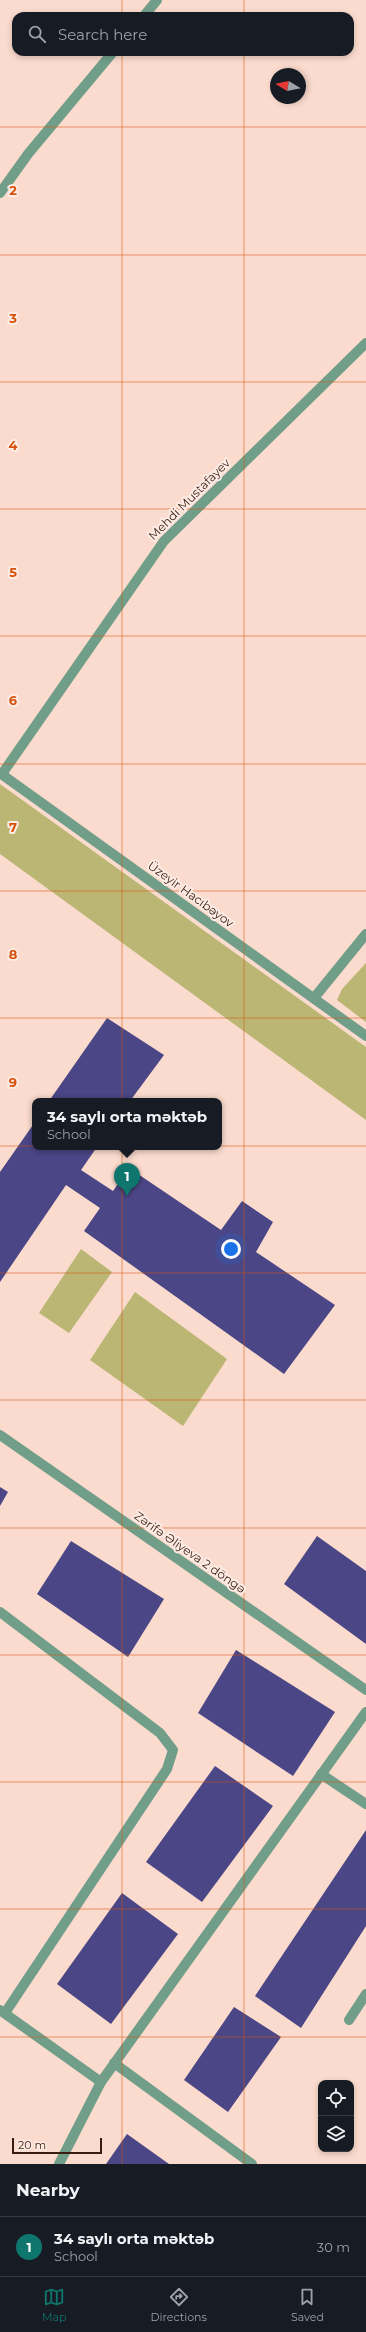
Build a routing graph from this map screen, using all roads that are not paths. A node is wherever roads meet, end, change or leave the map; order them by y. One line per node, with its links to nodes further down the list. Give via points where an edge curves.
1 (157, 0): 2 (street)
2 (147, 12)
3 (111, 56): 4 (street, via 28,154)
4 (0, 193)
5 (366, 343): 6 (street, Mehdi Mustafayev, via 164,541)
6 (1, 774): 8 (street, Üzeyir Hacıbəyov)
7 (366, 934): 8 (street)
8 (314, 998): 9 (street, Üzeyir Hacıbəyov)
9 (366, 1036)
10 (0, 1435): 12 (street, Zərifə Əliyeva 2 döngə)
11 (0, 1612): 17 (street, via 160,1733 174,1750 167,1769)
12 (366, 1690)
13 (366, 1712): 14 (street)
14 (321, 1774): 15 (street); 19 (street)
15 (366, 1804)
16 (366, 1994): 18 (street)
17 (2, 2011): 20 (street)
18 (349, 2020)
19 (114, 2063): 20 (street); 22 (street)
20 (101, 2082): 21 (street)
21 (59, 2164)
22 (252, 2164)

